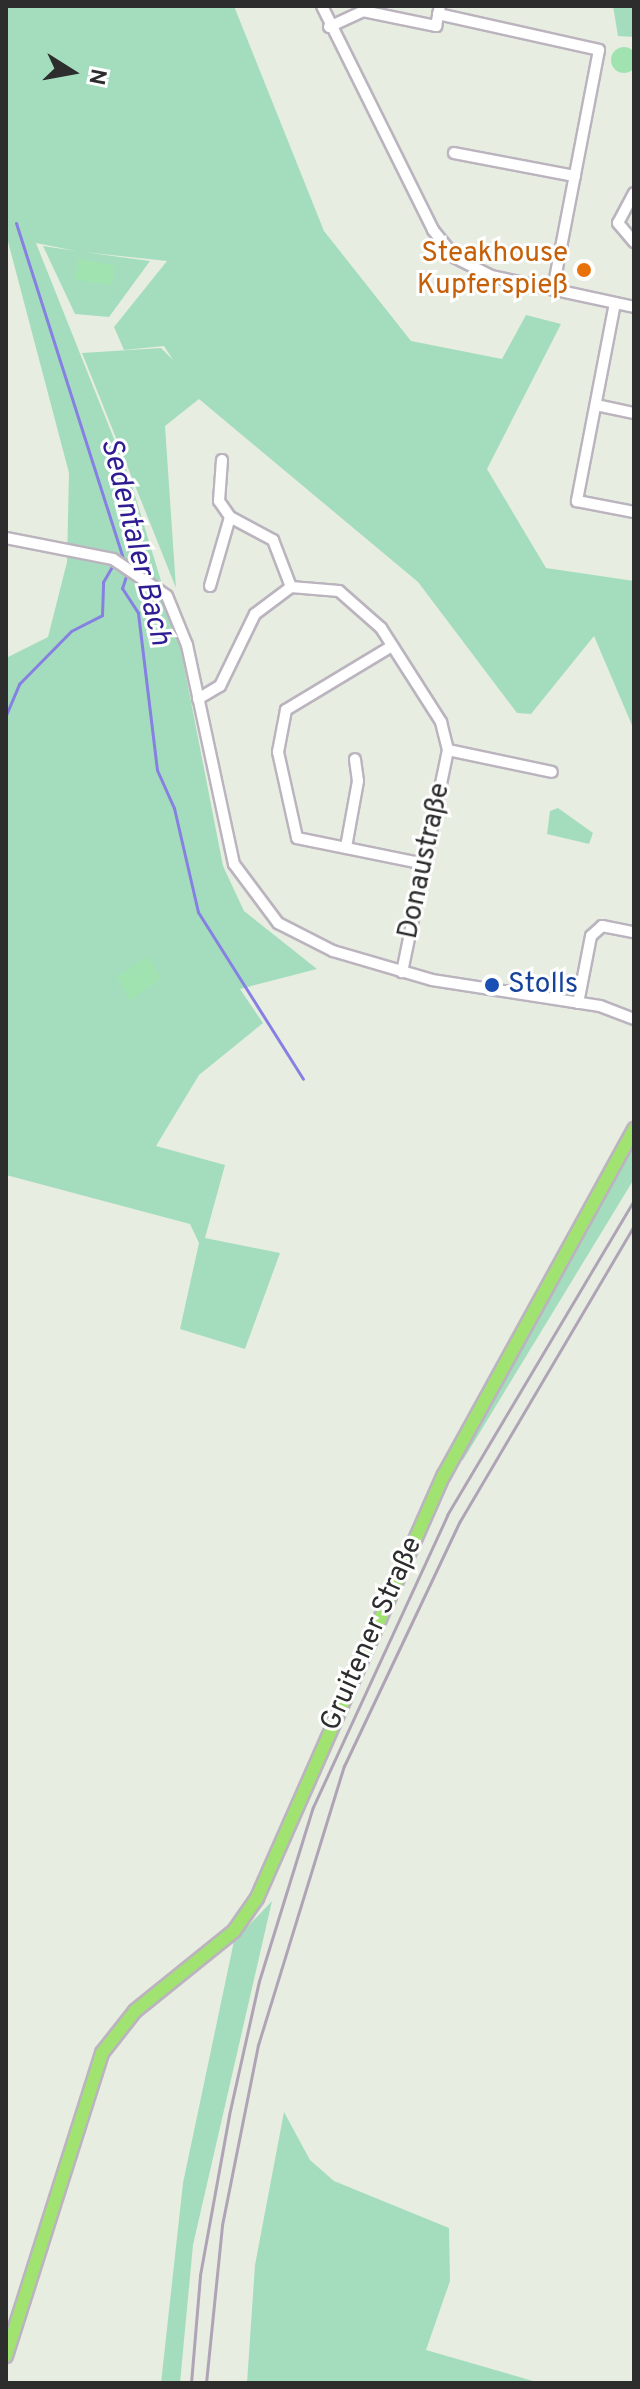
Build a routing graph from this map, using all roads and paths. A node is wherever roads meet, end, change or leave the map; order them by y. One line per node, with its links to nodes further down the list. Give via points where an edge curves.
1 (322, 6): 3 (street)
2 (439, 10): 3 (street, via 436,26 363,11); 5 (street, via 599,50)
3 (329, 27): 8 (street, via 433,230 456,258 491,276)
4 (454, 153): 5 (street)
5 (575, 176): 8 (street)
6 (634, 193): 7 (street, via 618,223)
7 (634, 242)
8 (553, 290): 9 (street)
9 (615, 303): 10 (street); 11 (street)
10 (634, 307)
11 (596, 405): 12 (street); 14 (street, via 577,501)
12 (634, 413)
13 (222, 460): 15 (street, via 216,486)
14 (634, 512)
15 (230, 517): 17 (street); 18 (street, via 273,540)
16 (6, 538): 20 (street, via 113,559 160,588 179,619)
17 (210, 586)
18 (291, 587): 19 (street, Donaustraße, via 339,591 362,607); 20 (street, via 255,614 220,686)
19 (392, 646): 21 (street, Donaustraße, via 441,722); 24 (street, via 286,710 280,729 297,838)
20 (198, 699): 27 (street, via 222,826 261,906 310,940)
21 (448, 750): 23 (street, Donaustraße); 25 (street, Donaustraße)
22 (355, 759): 24 (street, via 358,781)
23 (552, 772)
24 (346, 847): 25 (street)
25 (425, 864): 27 (street, Donaustraße)
26 (634, 932): 28 (street, via 602,926 591,936)
27 (402, 972): 28 (street, via 471,990)
28 (578, 1003): 29 (street)
29 (634, 1019)
30 (634, 1129): 31 (main road, Gruitener Straße, via 444,1475 262,1889 234,1931 125,2021 102,2053 80,2109)
31 (6, 2356)

